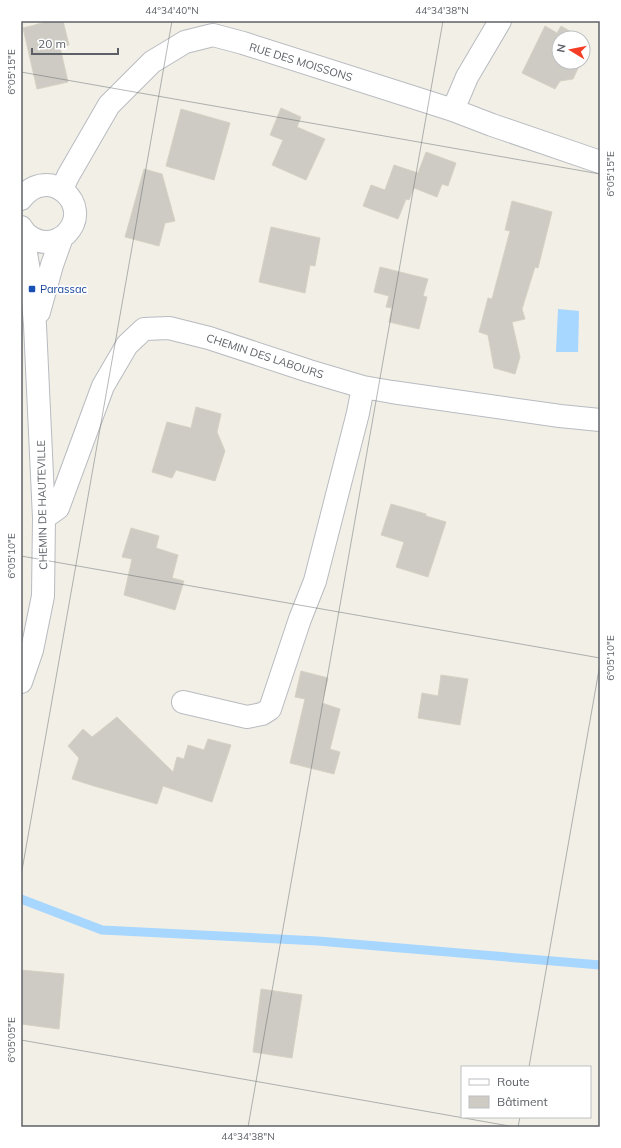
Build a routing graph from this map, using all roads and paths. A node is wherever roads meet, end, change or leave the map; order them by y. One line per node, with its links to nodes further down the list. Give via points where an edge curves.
1 (500, 21): 2 (street, via 467,77)
2 (453, 110): 3 (street, RUE DES MOISSONS); 4 (street, RUE DES MOISSONS, via 243,43 213,36 185,42 152,62 109,105)
3 (600, 162)
4 (62, 189): 5 (street, via 53,185 36,186); 7 (street, CHEMIN DE HAUTEVILLE, via 72,201 75,211 74,221)
5 (21, 199)
6 (21, 228): 7 (street, via 36,240 46,242); 8 (street, CHEMIN DE HAUTEVILLE, via 32,288)
7 (62, 237): 8 (street, CHEMIN DE HAUTEVILLE)
8 (35, 325): 12 (street, CHEMIN DE HAUTEVILLE)
9 (363, 387): 11 (street, CHEMIN DES LABOURS); 12 (street, CHEMIN DES LABOURS, via 209,338 169,328 144,329 127,345 103,386 58,508); 14 (street, via 315,581 270,709 262,714 247,717)
10 (600, 416): 11 (street)
11 (600, 420)
12 (44, 518): 13 (street, CHEMIN DE HAUTEVILLE, via 43,596 32,650)
13 (21, 682)
14 (183, 702)

